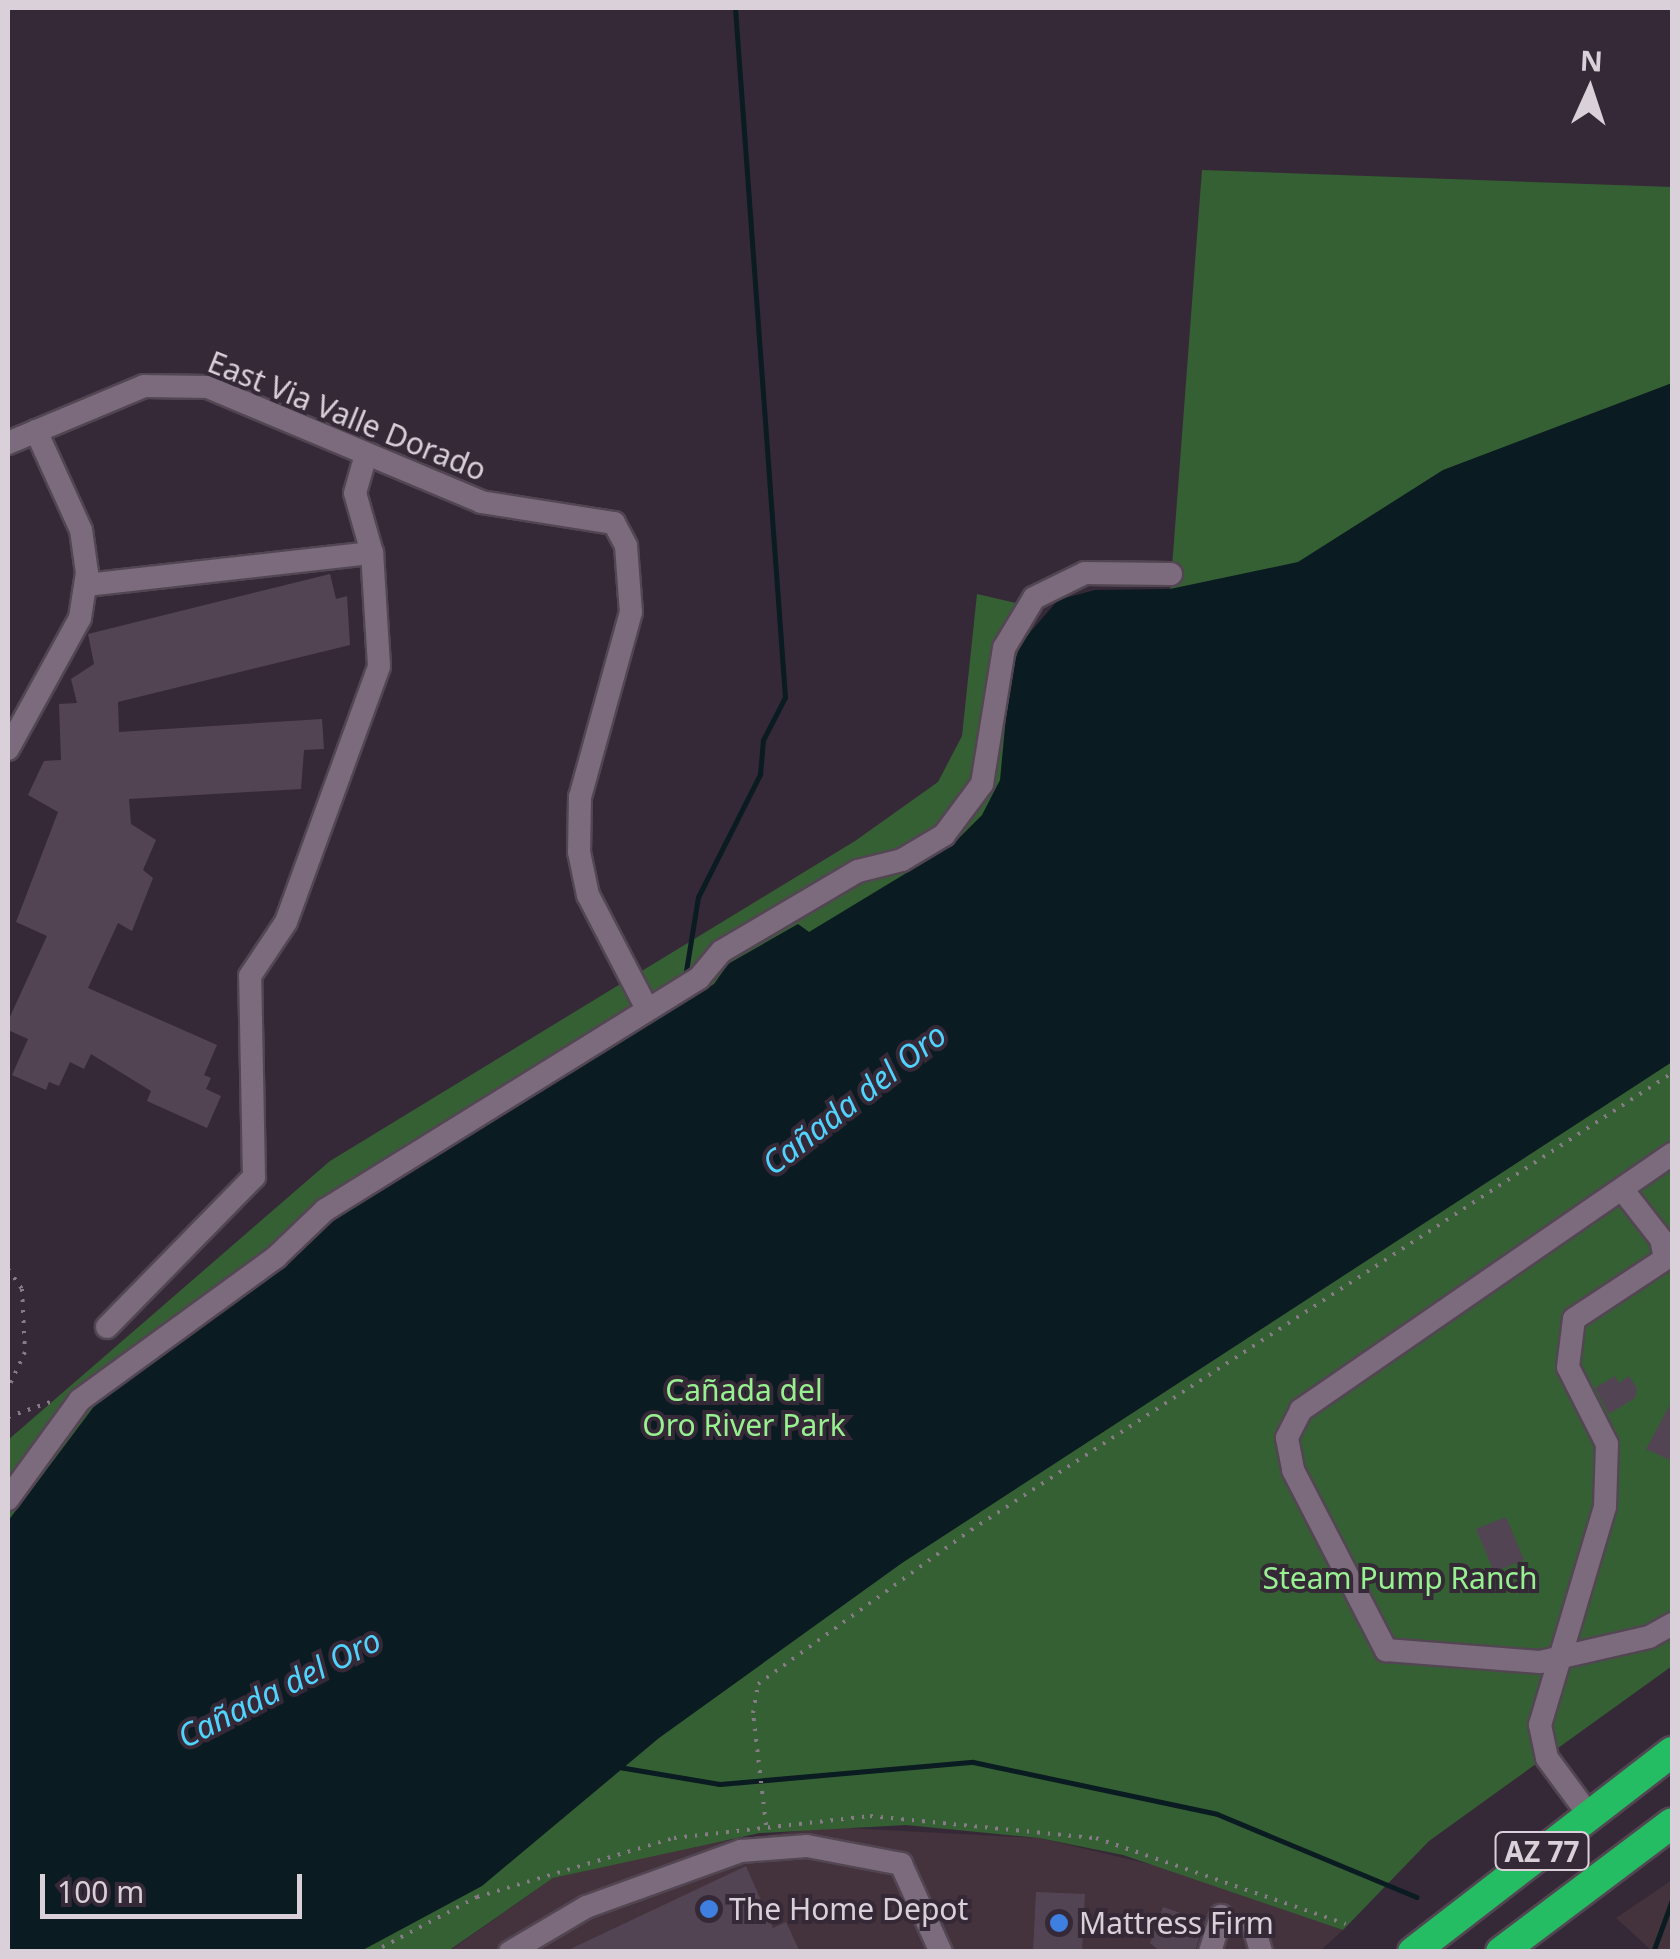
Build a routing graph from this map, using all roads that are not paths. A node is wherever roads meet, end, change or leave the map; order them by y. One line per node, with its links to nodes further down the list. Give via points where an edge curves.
1 (36, 431): 2 (street, East Via Valle Dorado); 3 (street, East Via Valle Dorado, via 144,386 183,384 208,386); 6 (street, via 81,530)
2 (8, 443)
3 (366, 456): 4 (street, via 355,494); 8 (street, East Via Valle Dorado, via 481,502 614,523 629,563 631,612 580,797 579,852 588,894)
4 (372, 553): 6 (street); 11 (street, via 380,666 286,922 250,976 254,1177)
5 (1170, 574): 8 (street, via 1085,573 1034,598 1004,648 990,764 959,820 902,860 858,871 722,951 700,978)
6 (86, 585): 7 (street, via 80,618)
7 (8, 749)
8 (647, 1009): 12 (street, via 325,1210 276,1257 80,1400)
9 (1672, 1154): 10 (street)
10 (1622, 1190): 14 (street, via 1661,1240 1665,1258 1574,1319 1568,1367 1606,1444 1605,1507); 14 (street, via 1301,1410 1286,1438 1293,1470 1386,1650 1480,1662)
11 (107, 1327)
12 (8, 1499)
13 (1672, 1624): 14 (street, via 1649,1637)
14 (1554, 1659): 16 (street, via 1542,1743)
15 (1672, 1752): 16 (highway, AZ 77)
16 (1589, 1815): 24 (highway, AZ 77)
17 (1672, 1823): 25 (highway, AZ 77)
18 (1221, 1916): 22 (street)
19 (1254, 1927): 23 (street)
20 (510, 1952): 21 (street, via 586,1907 740,1852 806,1846 901,1864)
21 (941, 1952)
22 (1210, 1952)
23 (1261, 1952)
24 (1413, 1952)
25 (1501, 1952)

